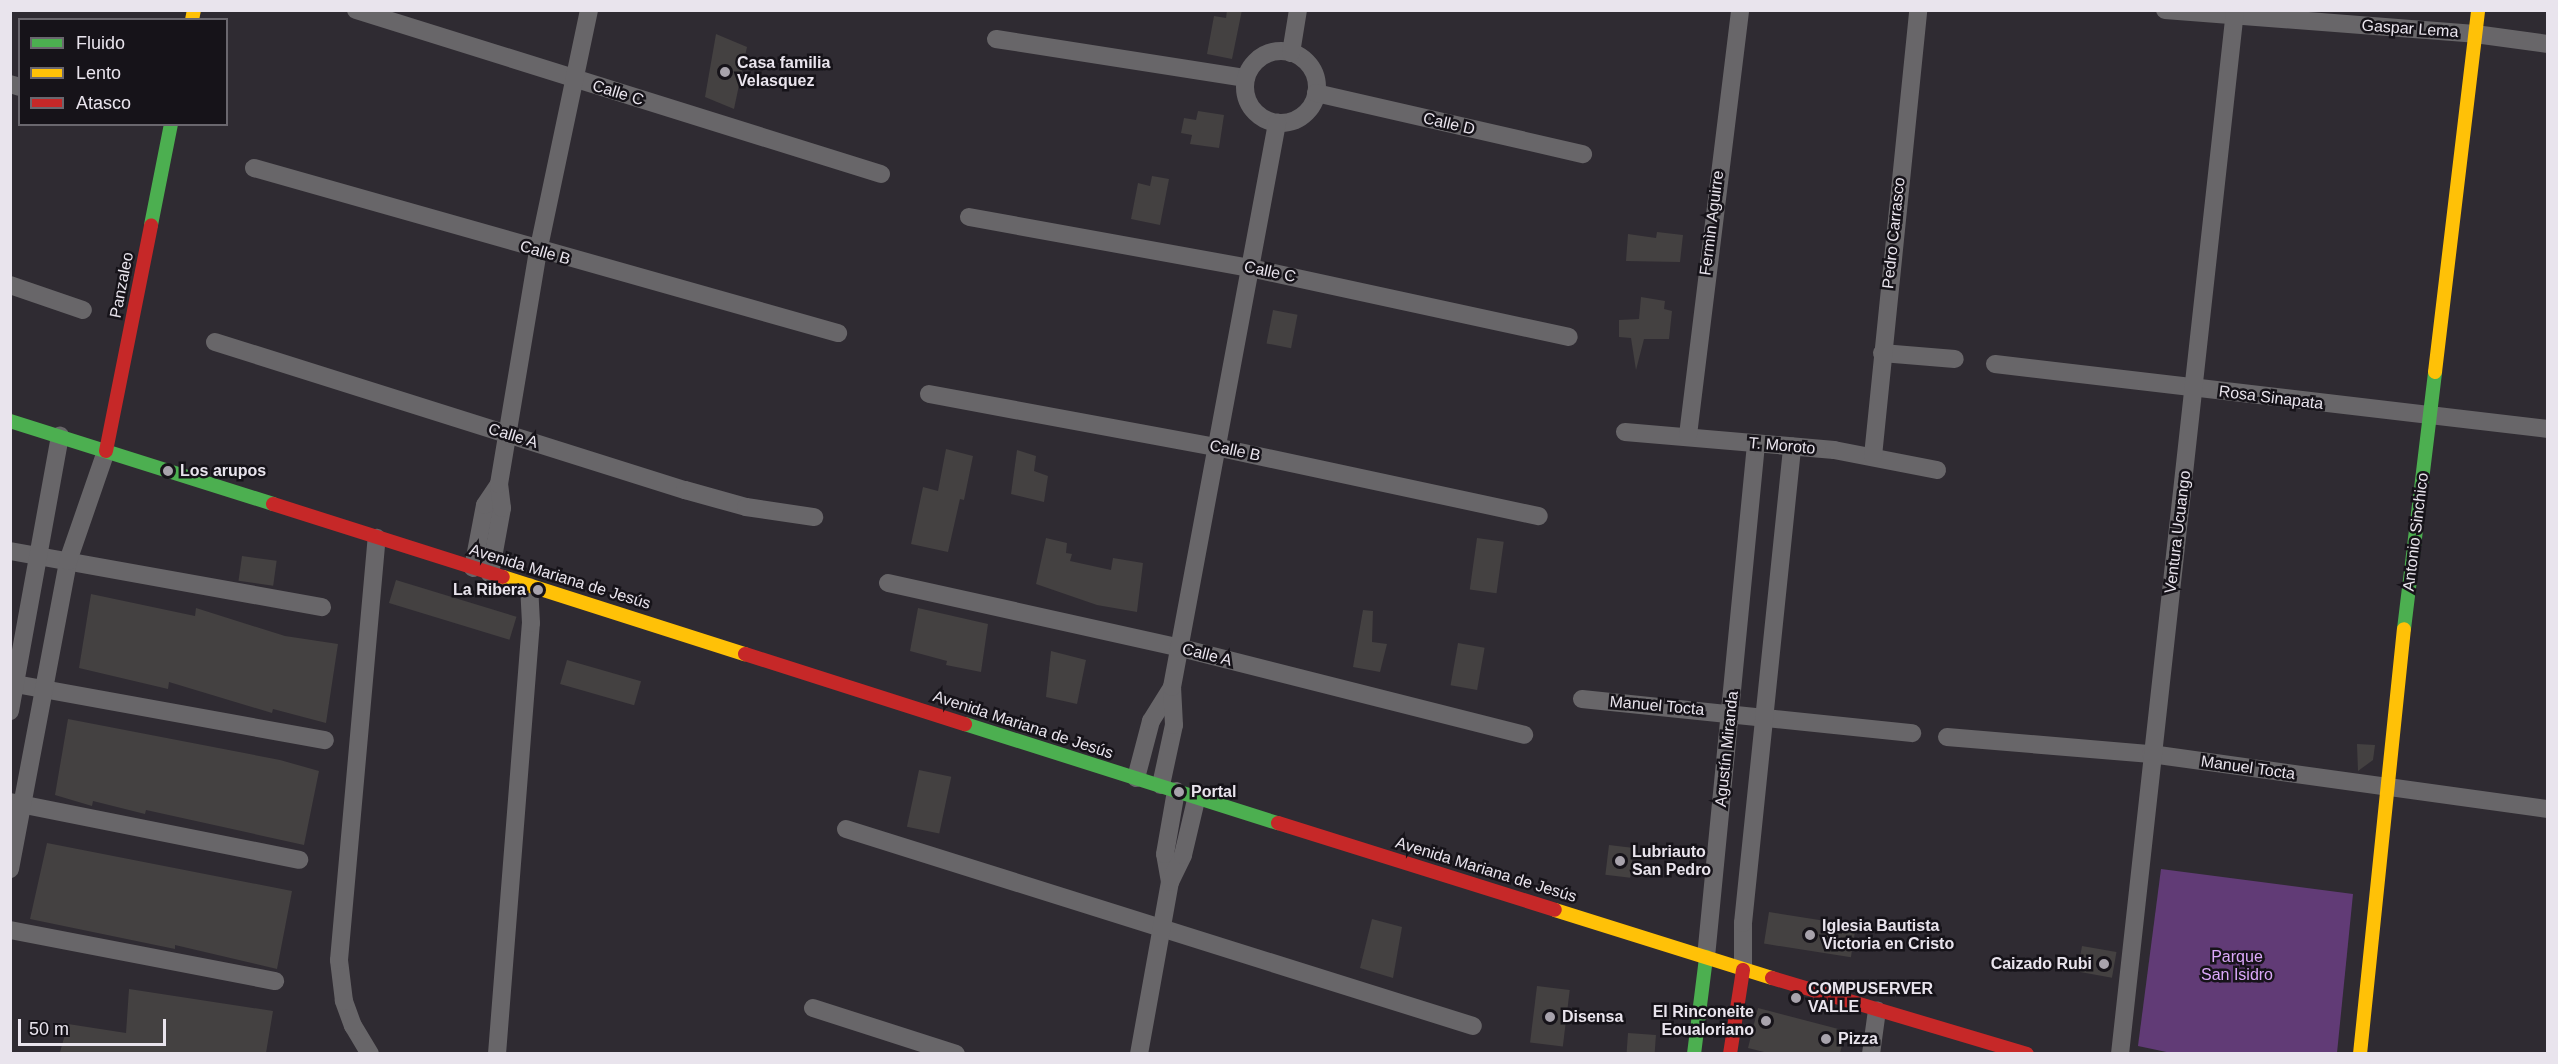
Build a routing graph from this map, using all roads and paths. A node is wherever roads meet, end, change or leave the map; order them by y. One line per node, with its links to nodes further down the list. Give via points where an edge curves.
1 (356, 10): 14 (street, Calle C)
2 (589, 10): 14 (street)
3 (1298, 10): 12 (street)
4 (1740, 10): 39 (street, Fermìn Aguirre)
5 (1918, 10): 29 (street, Pedro Carrasco)
6 (2165, 10): 8 (street, Gaspar Lema)
7 (2478, 10): 9 (street, Antonio Sinchico)
8 (2234, 14): 9 (street, Gaspar Lema); 32 (street, Ventura Ucuango)
9 (2475, 34): 11 (street, Gaspar Lema); 34 (street, Antonio Sinchico)
10 (996, 39): 13 (street)
11 (2547, 44)
12 (1292, 53): 13 (street, via 1280,51 1258,58); 15 (street, via 1308,64)
13 (1246, 78): 16 (street, via 1245,93 1251,108 1262,118)
14 (577, 81): 20 (street, Calle C); 22 (street)
15 (1316, 93): 16 (street, via 1313,103 1298,119); 18 (street, Calle D)
16 (1277, 123): 23 (street)
17 (171, 126): 44 (street, Panzaleo)
18 (1583, 154)
19 (254, 168): 22 (street, Calle B)
20 (881, 174)
21 (969, 217): 23 (street, Calle C)
22 (538, 252): 26 (street, Calle B); 38 (street)
23 (1250, 268): 27 (street, Calle C); 42 (street)
24 (10, 285): 25 (street)
25 (83, 310)
26 (838, 333)
27 (1569, 337)
28 (215, 342): 38 (street, Calle A)
29 (1882, 353): 30 (street); 45 (street, Pedro Carrasco)
30 (1954, 359)
31 (1995, 364): 32 (street, Rosa Sinapata)
32 (2196, 389): 34 (street, Rosa Sinapata); 69 (street, Ventura Ucuango)
33 (928, 394): 42 (street, Calle B)
34 (2430, 417): 36 (street, Rosa Sinapata); 72 (street, Antonio Sinchico)
35 (10, 421): 40 (street, Avenida Mariana de Jesús)
36 (2547, 429)
37 (1625, 432): 39 (street, T. Moroto)
38 (508, 435): 48 (street, Calle A, via 746,507); 53 (street, via 499,484 502,508)
39 (1688, 435): 41 (street, T. Moroto)
40 (60, 436): 44 (street, Avenida Mariana de Jesús); 51 (street)
41 (1756, 444): 43 (street, T. Moroto); 63 (street, Agustín Miranda)
42 (1216, 447): 47 (street, Calle B); 57 (street)
43 (1792, 447): 45 (street, T. Moroto); 64 (street)
44 (106, 451): 49 (street, Avenida Mariana de Jesús); 52 (street)
45 (1873, 456): 46 (street, T. Moroto)
46 (1937, 470)
47 (1539, 516)
48 (814, 517)
49 (377, 538): 53 (street, Avenida Mariana de Jesús); 88 (street, via 339,960 344,1001 353,1026)
50 (10, 551): 51 (street)
51 (37, 556): 52 (street); 58 (street)
52 (68, 561): 56 (street); 60 (street)
53 (482, 571): 55 (street, Avenida Mariana de Jesús)
54 (888, 583): 57 (street, Calle A)
55 (529, 587): 70 (street, Avenida Mariana de Jesús, via 589,602); 89 (street, via 531,623)
56 (322, 607)
57 (1181, 648): 59 (street); 66 (street, Calle A)
58 (13, 683): 60 (street); 62 (street)
59 (1172, 687): 70 (street, via 1151,721); 71 (street, via 1174,725)
60 (43, 688): 68 (street); 74 (street)
61 (1582, 699): 63 (street, Manuel Tocta)
62 (10, 711)
63 (1731, 713): 64 (street, Manuel Tocta); 82 (street, Agustín Miranda)
64 (1766, 716): 65 (street, Manuel Tocta); 83 (street, via 1743,923)
65 (1912, 733)
66 (1524, 735)
67 (1947, 737): 69 (street, Manuel Tocta)
68 (325, 741)
69 (2151, 754): 72 (street, Manuel Tocta); 96 (street, Ventura Ucuango)
70 (1136, 778): 71 (street, Avenida Mariana de Jesús)
71 (1168, 788): 73 (street, Avenida Mariana de Jesús); 77 (street)
72 (2385, 788): 75 (street, Manuel Tocta); 97 (street, Antonio Sinchico)
73 (1197, 796): 77 (street); 82 (street, Avenida Mariana de Jesús)
74 (17, 803): 78 (street); 79 (street)
75 (2547, 809)
76 (846, 829): 80 (street)
77 (1174, 854): 80 (street)
78 (300, 860)
79 (10, 869)
80 (1161, 927): 87 (street); 91 (street)
81 (10, 930): 84 (street)
82 (1706, 957): 83 (street, Avenida Mariana de Jesús); 92 (street, Agustín Miranda)
83 (1743, 970): 86 (street, Avenida Mariana de Jesús); 93 (street)
84 (275, 981)
85 (813, 1008): 90 (street)
86 (1877, 1010): 94 (street); 95 (street, Avenida Mariana de Jesús)
87 (1473, 1026)
88 (370, 1053)
89 (497, 1053)
90 (956, 1053)
91 (1139, 1053)
92 (1694, 1053)
93 (1730, 1053)
94 (1871, 1053)
95 (2027, 1053)
96 (2120, 1053)
97 (2360, 1053)

